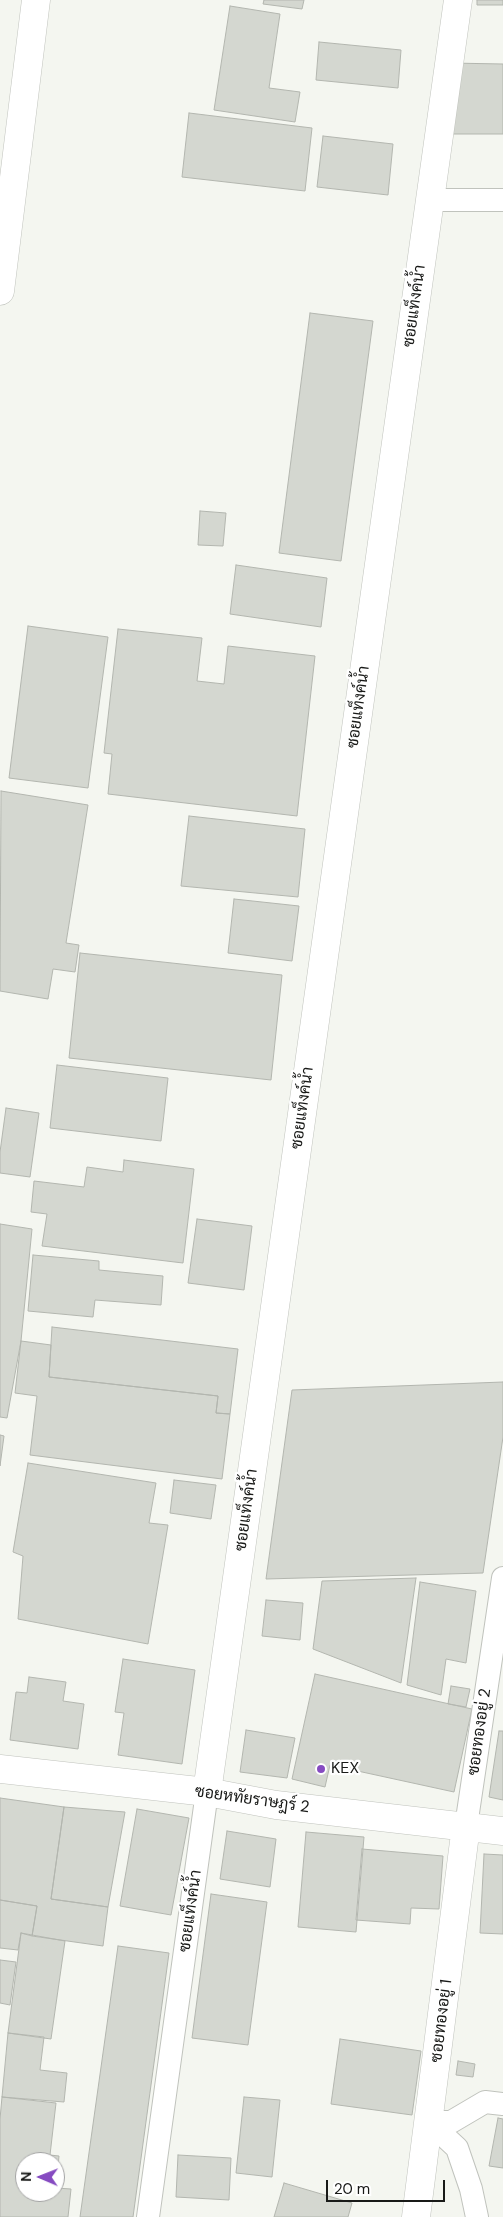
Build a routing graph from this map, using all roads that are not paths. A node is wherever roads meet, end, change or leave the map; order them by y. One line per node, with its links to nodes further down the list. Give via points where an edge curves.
1 (36, 0): 5 (street)
2 (458, 0): 3 (street, ซอยแท็งค์น้ำ)
3 (430, 200): 4 (lane); 8 (street, ซอยแท็งค์น้ำ)
4 (503, 200)
5 (0, 290)
6 (503, 1578): 9 (lane, ซอยทองอยู่ 2)
7 (0, 1768): 8 (street, ซอยหทัยราษฎร์ 2)
8 (207, 1792): 9 (street, ซอยหทัยราษฎร์ 2, via 276,1804); 13 (lane, ซอยแท็งค์น้ำ)
9 (466, 1826): 10 (street, ซอยหทัยราษฎร์ 2); 12 (street, ซอยทองอยู่ 1)
10 (503, 1831)
11 (503, 2104): 12 (lane, via 485,2102 452,2122)
12 (429, 2122): 14 (street, ซอยทองอยู่ 1); 15 (lane, via 457,2148)
13 (148, 2217)
14 (416, 2217)
15 (477, 2217)

